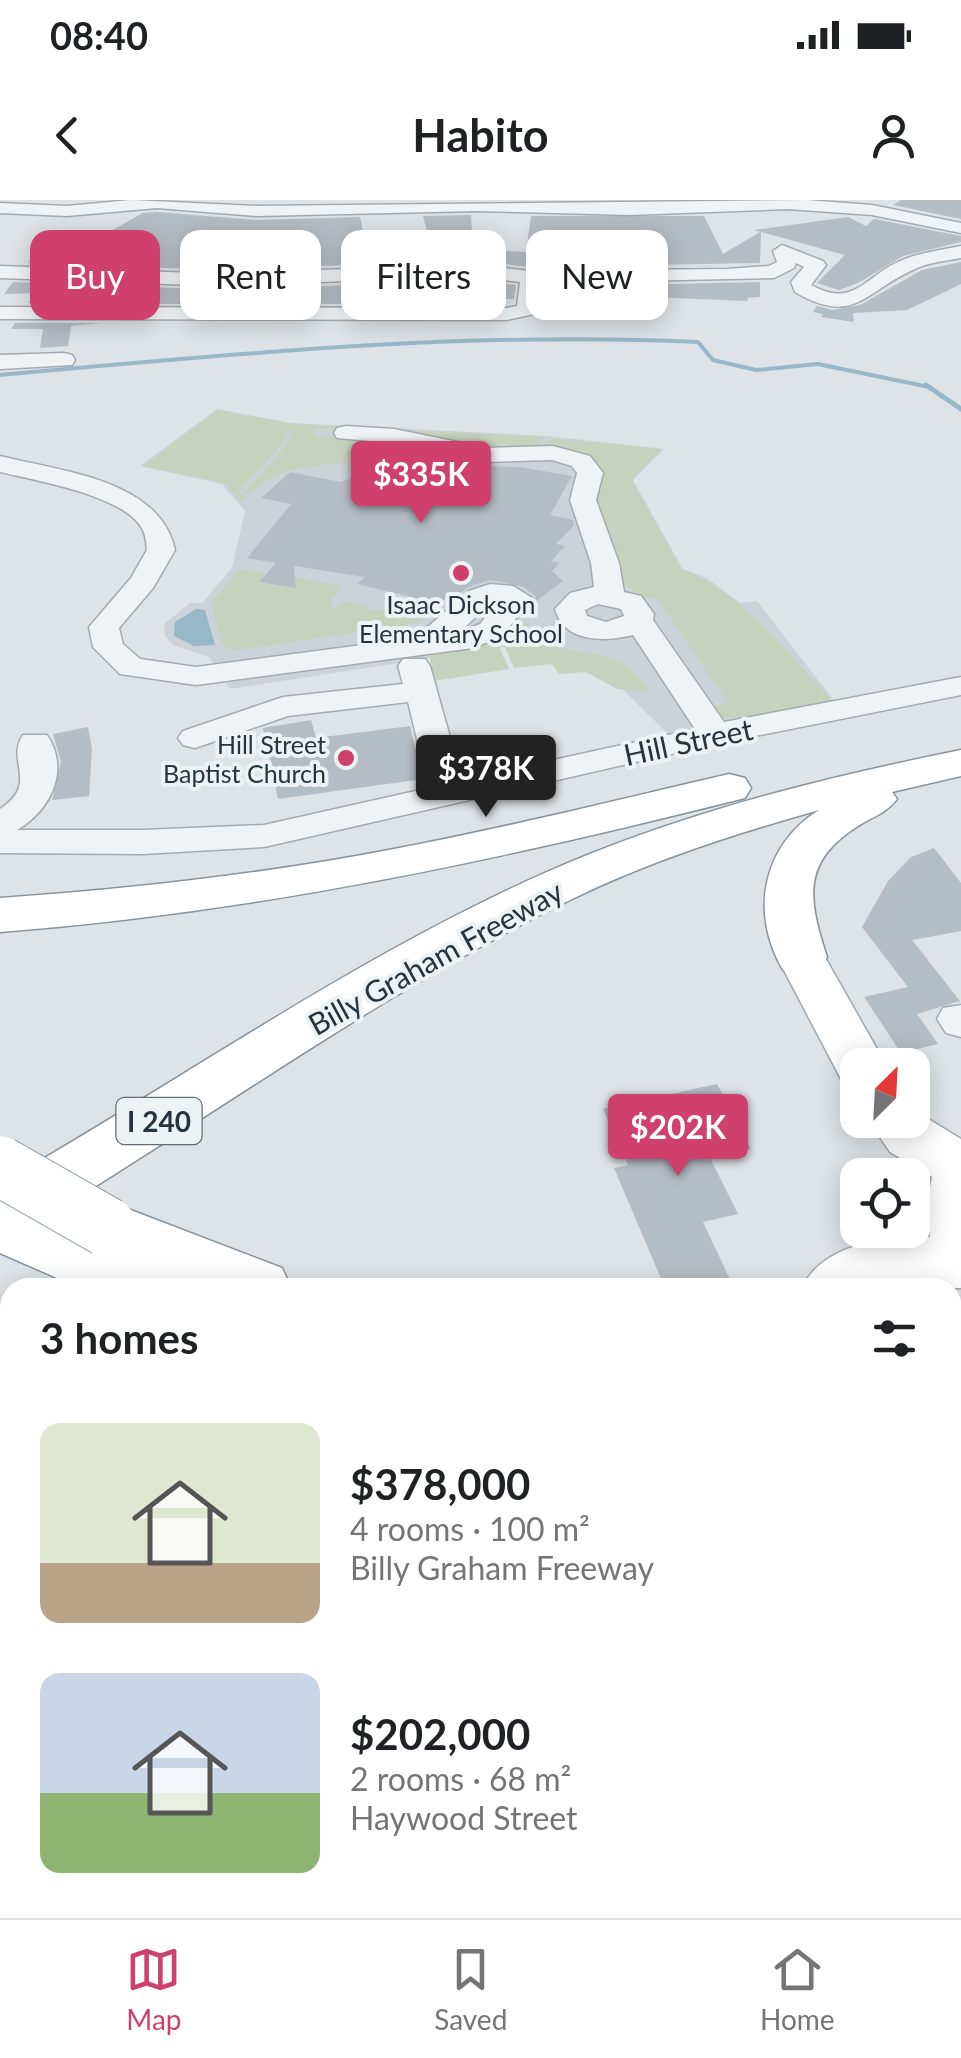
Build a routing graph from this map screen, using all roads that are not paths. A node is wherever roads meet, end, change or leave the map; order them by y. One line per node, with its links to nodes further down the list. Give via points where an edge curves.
1 (679, 200): 4 (street)
2 (822, 200): 6 (street)
3 (289, 205): 4 (street); 5 (street)
4 (720, 206): 6 (street, via 788,204)
5 (0, 208)
6 (870, 219): 7 (street, via 917,218)
7 (961, 228)
8 (811, 238): 9 (street, via 784,243)
9 (782, 252): 10 (street, via 816,266 802,288 837,300 860,298 908,264); 13 (street, via 787,264 762,274)
10 (961, 252)
11 (0, 272): 12 (street)
12 (30, 273)
13 (668, 275)
14 (160, 277): 15 (street, via 470,270)
15 (526, 277)
16 (526, 310): 19 (street)
17 (0, 313): 18 (street)
18 (30, 313)
19 (160, 314)
20 (64, 360): 21 (street)
21 (0, 362)
22 (346, 433): 24 (street, via 487,455 554,454 581,461 590,473 584,500)
23 (0, 464): 29 (street, via 101,492 155,524 161,550 104,627 108,647 131,667 210,675 417,645)
24 (610, 595): 25 (street, via 637,608); 26 (street, via 588,596 570,609 579,625)
25 (638, 620): 26 (street); 27 (street)
26 (600, 631): 27 (street)
27 (662, 654): 30 (street)
28 (961, 686): 30 (street, Hill Street)
29 (422, 691): 32 (street, via 283,707); 36 (street)
30 (715, 734): 36 (street, Hill Street)
31 (961, 734): 39 (highway, Billy Graham Freeway, via 393,865 116,907)
32 (195, 738)
33 (35, 742): 37 (street, via 37,798)
34 (961, 763): 41 (highway, Billy Graham Freeway / I 240, via 829,792 664,843 476,928)
35 (961, 772): 40 (highway, via 854,808 813,837 788,878 788,918)
36 (449, 796): 38 (street, Hill Street, via 216,841)
37 (0, 824)
38 (0, 840)
39 (0, 915)
40 (802, 957): 42 (main road)
41 (314, 1023): 46 (highway, via 276,1028 170,1092); 48 (highway, Billy Graham Freeway / I 240)
42 (851, 1048)
43 (914, 1138): 45 (main road)
44 (0, 1166): 51 (highway, bridge)
45 (961, 1170): 50 (main road, via 955,1208)
46 (0, 1177)
47 (0, 1192): 51 (highway, via 69,1219)
48 (0, 1214)
49 (0, 1226): 51 (highway)
50 (961, 1250)
51 (128, 1257): 53 (highway)
52 (961, 1262): 54 (main road, via 878,1266)
53 (217, 1278)
54 (843, 1278)

